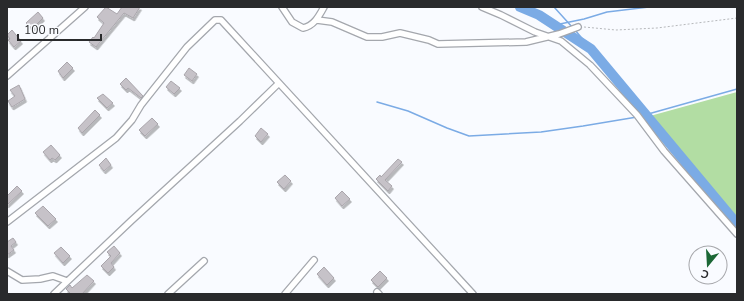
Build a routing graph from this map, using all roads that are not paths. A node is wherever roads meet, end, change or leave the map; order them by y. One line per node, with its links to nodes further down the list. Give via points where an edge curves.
1 (85, 7): 8 (street)
2 (282, 7): 5 (street, via 292,22 303,28 311,26)
3 (324, 7): 5 (street)
4 (482, 7): 7 (street)
5 (317, 20): 7 (street, via 332,22 367,37 382,37 400,32 438,44 526,42)
6 (578, 27): 7 (street)
7 (547, 37): 11 (street, via 561,41 599,74)
8 (7, 76)
9 (279, 83): 10 (street, via 221,20 215,20 187,47 116,138); 15 (street); 19 (street)
10 (7, 222)
11 (737, 234)
12 (314, 260): 18 (street)
13 (204, 261): 17 (street)
14 (7, 271): 15 (street, via 22,280 53,276)
15 (67, 281): 16 (street)
16 (54, 294)
17 (168, 294)
18 (285, 294)
19 (474, 294)

